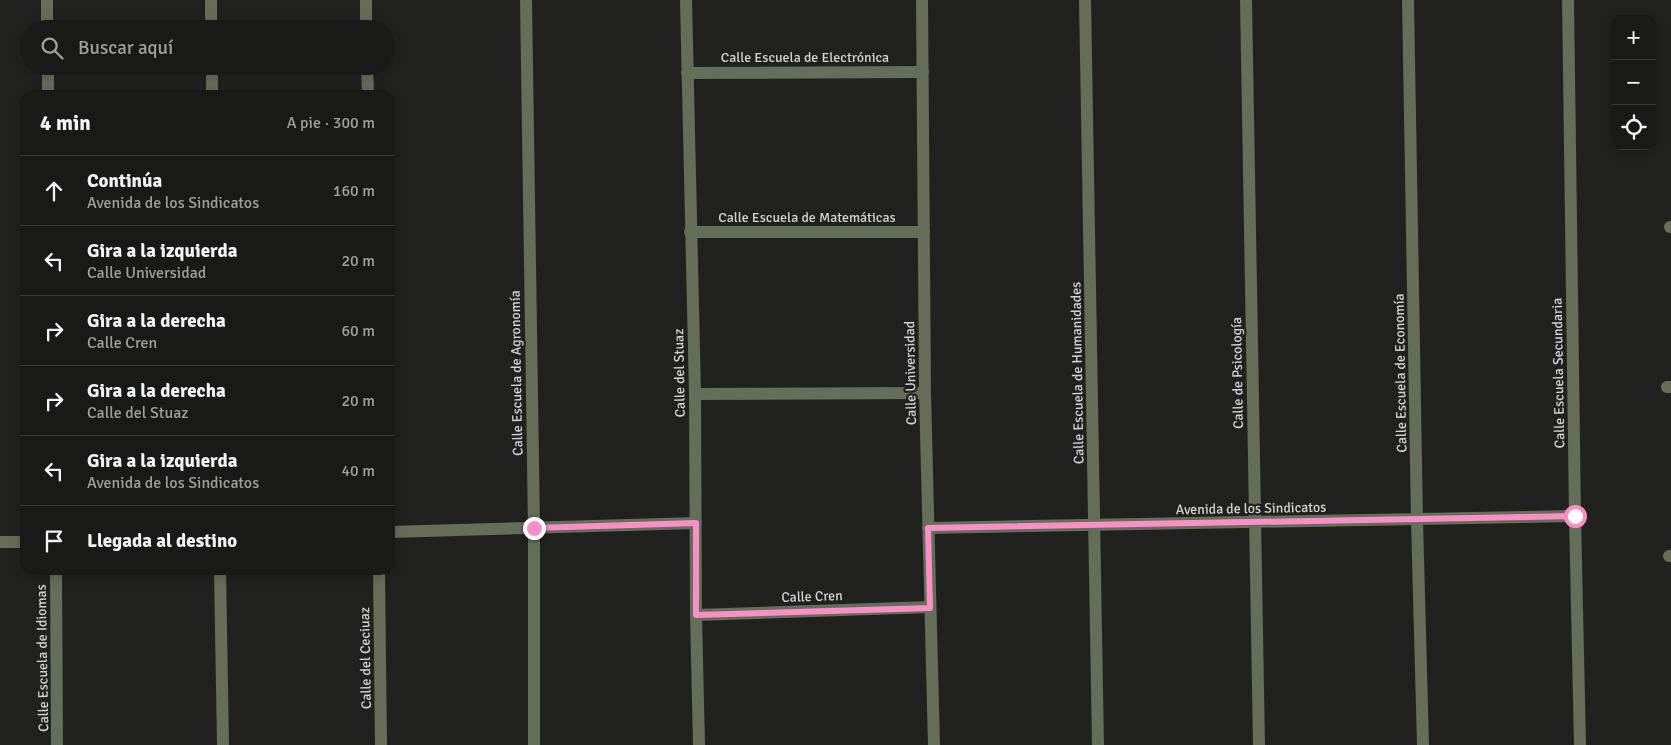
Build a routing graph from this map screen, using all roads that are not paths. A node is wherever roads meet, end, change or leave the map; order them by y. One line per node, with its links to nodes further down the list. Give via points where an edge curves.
1 (47, 0): 11 (street)
2 (211, 0): 12 (street)
3 (366, 0): 13 (street)
4 (526, 0): 31 (street, Calle Escuela de Agronomía)
5 (686, 0): 15 (street, Calle del Stuaz)
6 (922, 0): 14 (street, Calle Universidad)
7 (1085, 0): 30 (street, Calle Escuela de Humanidades)
8 (1246, 0): 29 (street, Calle de Psicología)
9 (1408, 0): 27 (street, Calle Escuela de Economía)
10 (1568, 0): 26 (street, Calle Escuela Secundaria)
11 (47, 20)
12 (211, 20)
13 (366, 20)
14 (923, 72): 15 (street, Calle Escuela de Electrónica); 23 (street, Calle Universidad)
15 (687, 73): 22 (street, Calle del Stuaz)
16 (48, 75): 19 (street)
17 (212, 75): 20 (street)
18 (367, 75): 21 (street)
19 (48, 90)
20 (212, 90)
21 (368, 90)
22 (690, 232): 23 (street, Calle Escuela de Matemáticas); 25 (street, Calle del Stuaz)
23 (924, 232): 24 (street, Calle Universidad)
24 (925, 393): 25 (street); 32 (street, Calle Universidad)
25 (695, 394): 28 (street, Calle del Stuaz)
26 (1575, 516): 27 (street, Avenida de los Sindicatos); 50 (street, Calle Escuela Secundaria)
27 (1417, 520): 29 (street, Avenida de los Sindicatos); 49 (street, Calle Escuela de Economía)
28 (696, 523): 31 (street); 40 (street, Calle del Stuaz)
29 (1254, 523): 30 (street, Avenida de los Sindicatos); 48 (street, Calle de Psicología)
30 (1094, 526): 32 (street, Avenida de los Sindicatos); 47 (street, Calle Escuela de Humanidades)
31 (534, 528): 33 (street); 44 (street, Calle Escuela de Agronomía)
32 (928, 528): 39 (street, Calle Universidad)
33 (395, 532)
34 (0, 542): 35 (street)
35 (20, 542)
36 (56, 575): 41 (street, Calle Escuela de Idiomas)
37 (220, 575): 42 (street)
38 (379, 575): 43 (street, Calle del Ceciuaz)
39 (930, 608): 40 (street, Calle Cren); 46 (street, Calle Universidad)
40 (696, 615): 45 (street, Calle del Stuaz)
41 (58, 745)
42 (223, 745)
43 (381, 745)
44 (534, 745)
45 (699, 745)
46 (934, 745)
47 (1098, 745)
48 (1259, 745)
49 (1423, 745)
50 (1580, 745)

